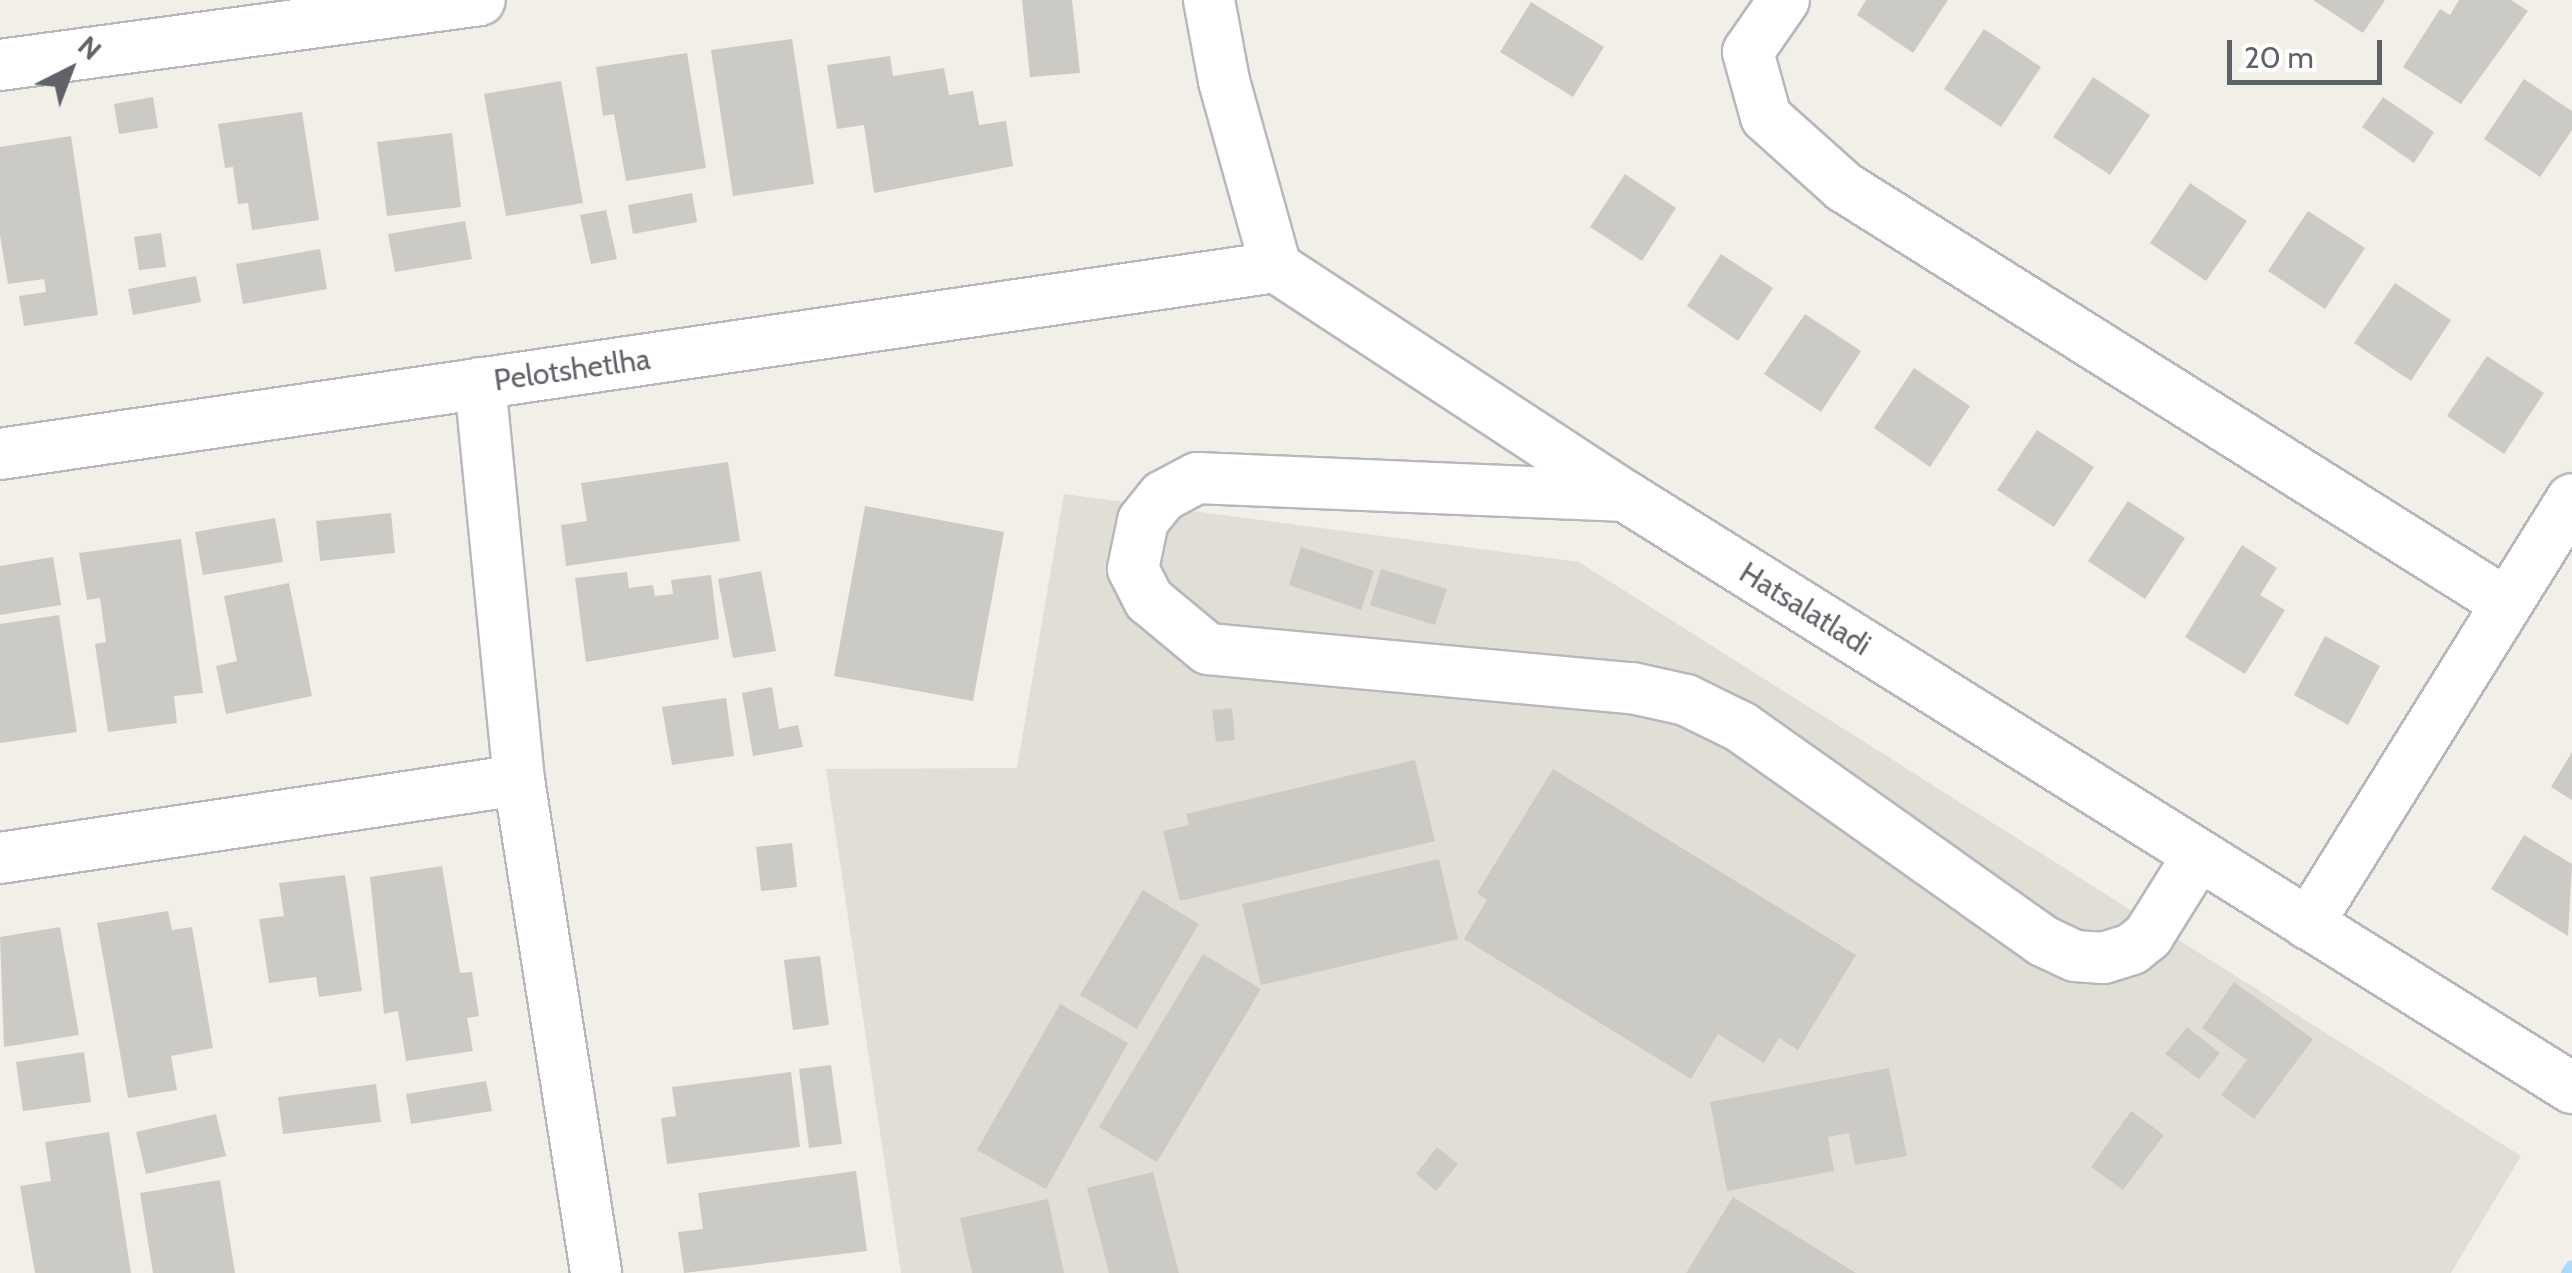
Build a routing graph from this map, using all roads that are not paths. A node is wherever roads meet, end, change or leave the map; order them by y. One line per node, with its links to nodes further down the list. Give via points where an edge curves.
1 (480, 0): 4 (street)
2 (1209, 0): 5 (street, via 1224,81)
3 (1784, 0): 10 (street, via 1748,52 1766,117 1844,186)
4 (0, 64)
5 (1276, 267): 6 (street, Pelotshetlha); 8 (street, Hatsalatladi)
6 (480, 383): 7 (street, Pelotshetlha); 11 (street)
7 (0, 454)
8 (1626, 496): 12 (street, Hatsalatladi); 12 (street, via 1196,478 1163,496 1143,521 1133,569 1149,600 1208,649 1632,688 1686,700 1740,728 2043,941 2075,956 2102,958 2148,936)
9 (2572, 499): 10 (street)
10 (2506, 603): 14 (street)
11 (519, 780): 13 (street); 16 (street)
12 (2198, 856): 14 (street, Hatsalatladi)
13 (0, 858)
14 (2308, 924): 15 (street, Hatsalatladi)
15 (2572, 1088)
16 (596, 1273)

